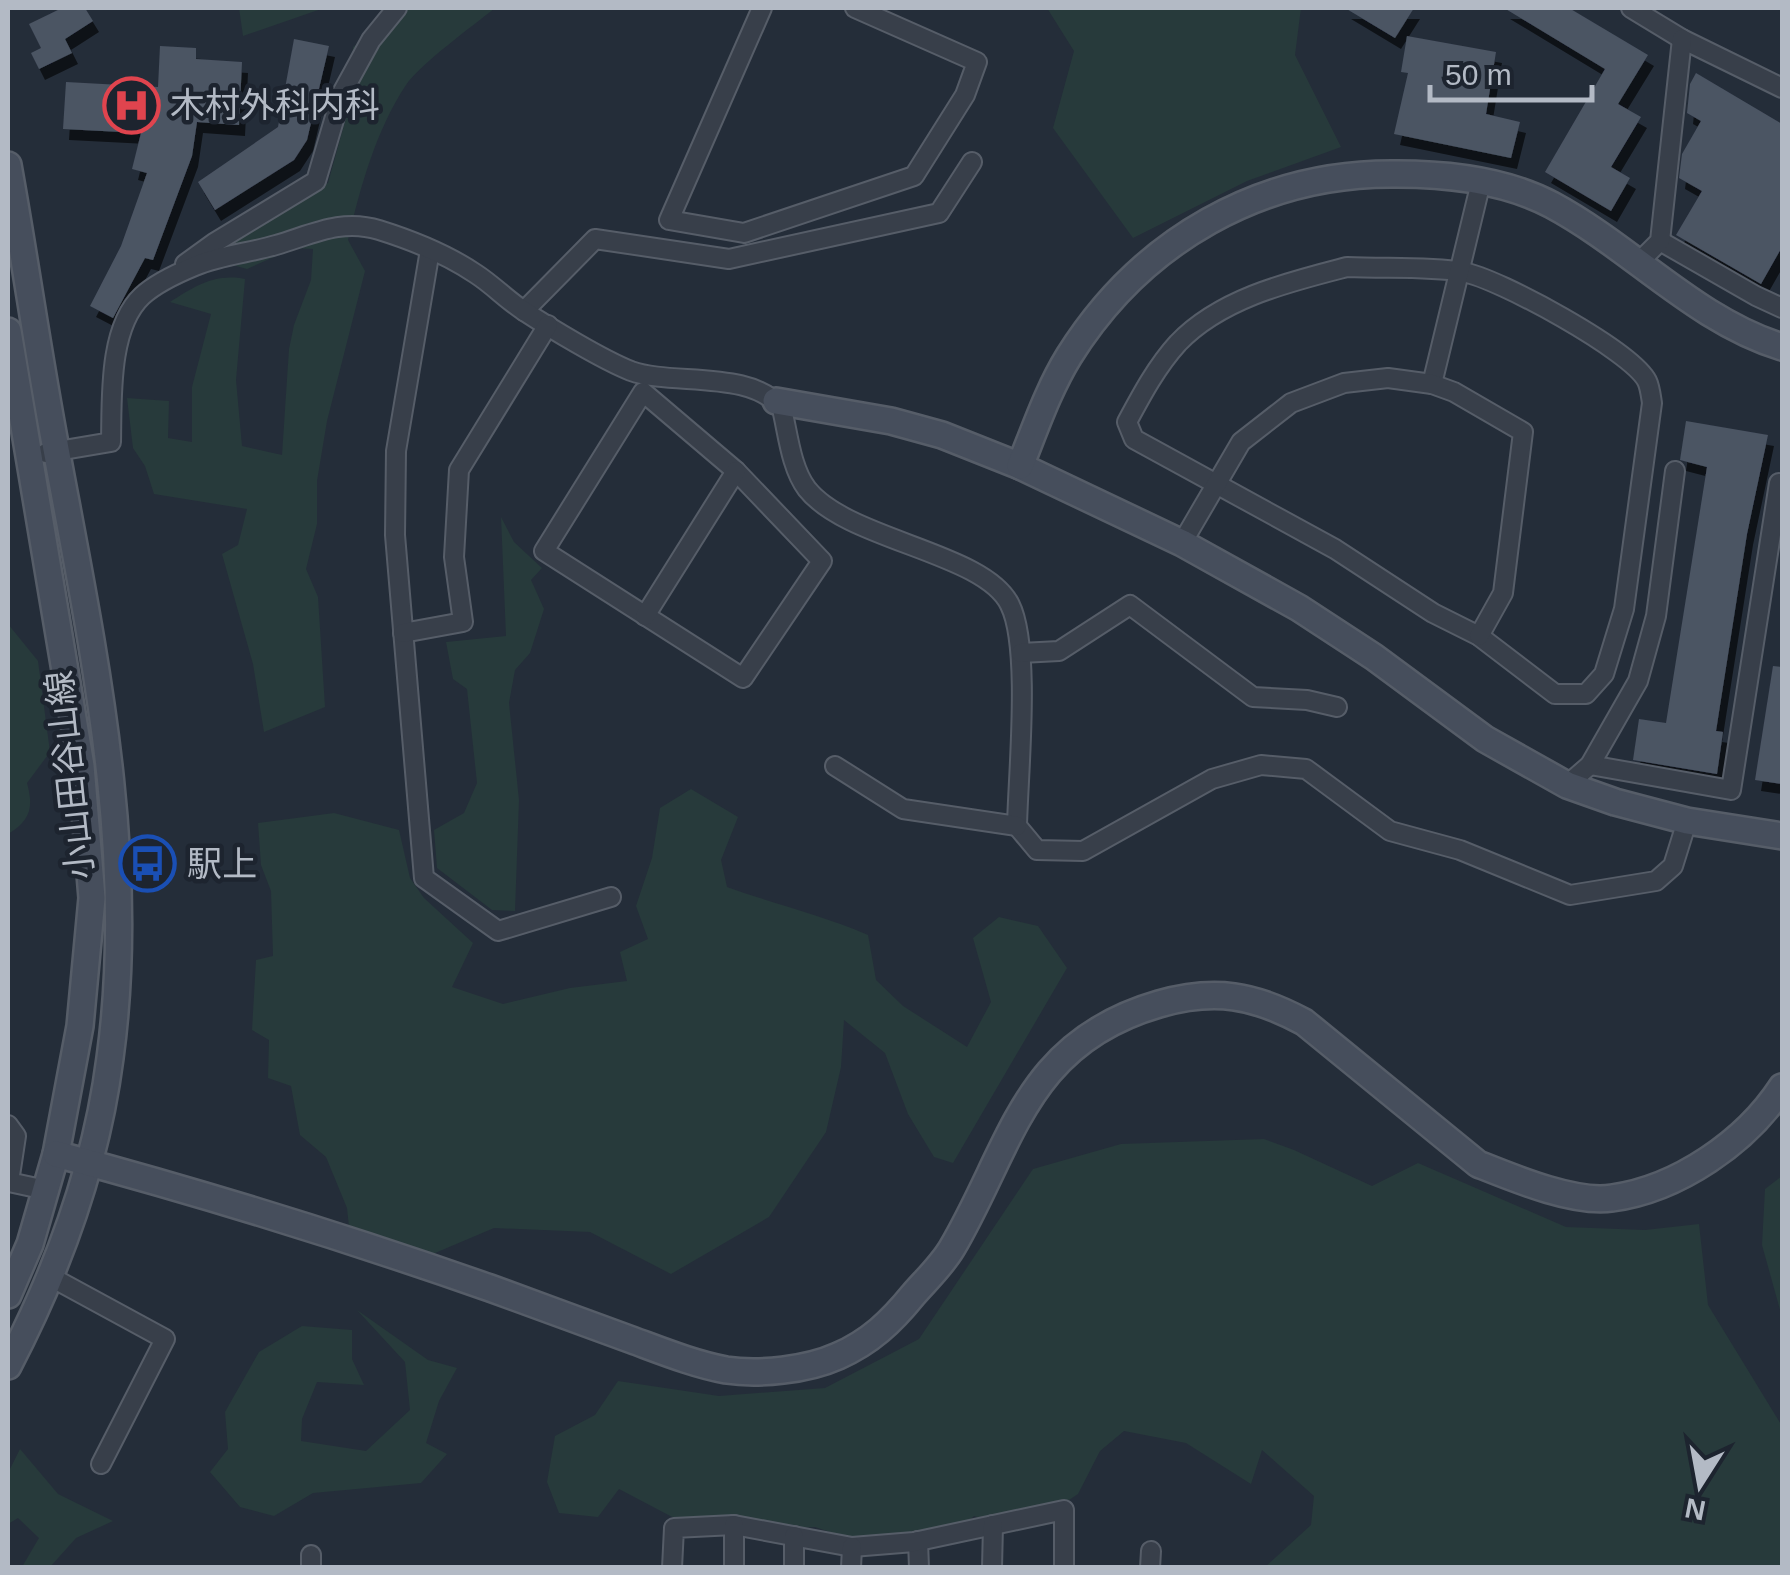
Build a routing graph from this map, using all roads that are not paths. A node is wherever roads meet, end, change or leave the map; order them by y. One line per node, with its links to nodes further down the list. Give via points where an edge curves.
1 (398, 8): 14 (street, via 342,93 316,181)
2 (762, 8): 3 (street, via 669,220 744,233 914,176 965,95 977,62)
3 (856, 8)
4 (1631, 8): 5 (street)
5 (1682, 39): 6 (street); 10 (street)
6 (1782, 88)
7 (972, 162): 16 (street, via 939,213 728,260 595,239)
8 (8, 165): 24 (street, 小山田谷山線)
9 (1481, 182): 12 (street, via 1550,204); 13 (street); 25 (street, via 1364,173 1244,200 1202,225 1124,284 1093,322 1068,358)
10 (1660, 241): 12 (street); 15 (street)
11 (430, 250): 14 (street, via 377,229 336,226 194,266); 16 (street, via 475,273); 32 (street, via 396,451)
12 (1638, 263): 19 (street, via 1751,338)
13 (1460, 272): 21 (street); 28 (street, via 1347,267 1231,304 1180,341 1127,422 1134,439); 33 (street, via 1550,310 1636,367 1648,382 1652,404 1624,609 1604,674 1586,694 1555,694)
14 (141, 296): 24 (street, via 116,356 111,442)
15 (1782, 308)
16 (524, 311): 17 (street)
17 (548, 325): 20 (street); 32 (street, via 459,470 454,557 463,622)
18 (8, 331): 24 (street, 小山田谷山線)
19 (1782, 347)
20 (632, 372): 22 (street); 23 (street, via 736,384)
21 (1432, 384): 28 (street, via 1388,378 1344,383 1292,403 1240,442); 33 (street, via 1523,432 1504,593)
22 (643, 392): 26 (street); 31 (street, via 544,551)
23 (776, 402): 25 (street, via 891,421); 34 (street, via 809,492 844,517 990,580 1010,605)
24 (43, 454): 45 (street, 小山田谷山線, via 92,898 84,994); 46 (street, 小山田谷山線, via 68,505 107,748 119,908 110,1060)
25 (1020, 466): 30 (street)
26 (736, 471): 31 (street); 31 (street, via 822,561 743,678)
27 (1675, 471): 36 (street, via 1656,616 1638,681)
28 (1216, 482): 30 (street); 33 (street)
29 (1779, 483): 36 (street, via 1730,790)
30 (1182, 543): 38 (street, via 1299,608 1485,739)
31 (646, 616)
32 (403, 634): 42 (street, via 424,878 498,931)
33 (1479, 636)
34 (1021, 653): 35 (street, via 1059,652 1130,605 1253,697); 40 (street)
35 (1337, 707)
36 (1590, 765): 38 (street)
37 (834, 766): 40 (street, via 902,809)
38 (1567, 784): 39 (street)
39 (1687, 822): 40 (street, via 1672,866 1656,882 1570,895 1460,850 1390,831 1306,769 1261,765 1212,779 1083,851 1037,850); 41 (street)
40 (1017, 826)
41 (1782, 836)
42 (611, 897)
43 (1782, 1087): 46 (street, via 1704,1164 1610,1199 1579,1195 1478,1164 1304,1022 1276,1007 1225,994 1174,1000 1084,1040 1050,1070 1028,1098 950,1250 890,1324 834,1358 757,1371 726,1370 666,1353 372,1247)
44 (8, 1125): 47 (street, via 16,1136 8,1182)
45 (56, 1154): 46 (street); 47 (street, 小山田谷山線)
46 (88, 1163): 48 (street, 小山田谷山線)
47 (46, 1190): 49 (street, 小山田谷山線)
48 (51, 1277): 50 (street, 小山田谷山線); 51 (street, via 165,1338)
49 (8, 1294)
50 (8, 1366)
51 (101, 1464)
52 (734, 1525): 54 (street); 57 (street, via 674,1528); 58 (street)
53 (993, 1525): 55 (street); 62 (street); 63 (street, via 1064,1510)
54 (794, 1536): 56 (street); 59 (street)
55 (918, 1541): 56 (street); 61 (street)
56 (852, 1546): 60 (street)
57 (672, 1568)
58 (734, 1568)
59 (794, 1568)
60 (851, 1568)
61 (919, 1568)
62 (992, 1568)
63 (1064, 1568)

